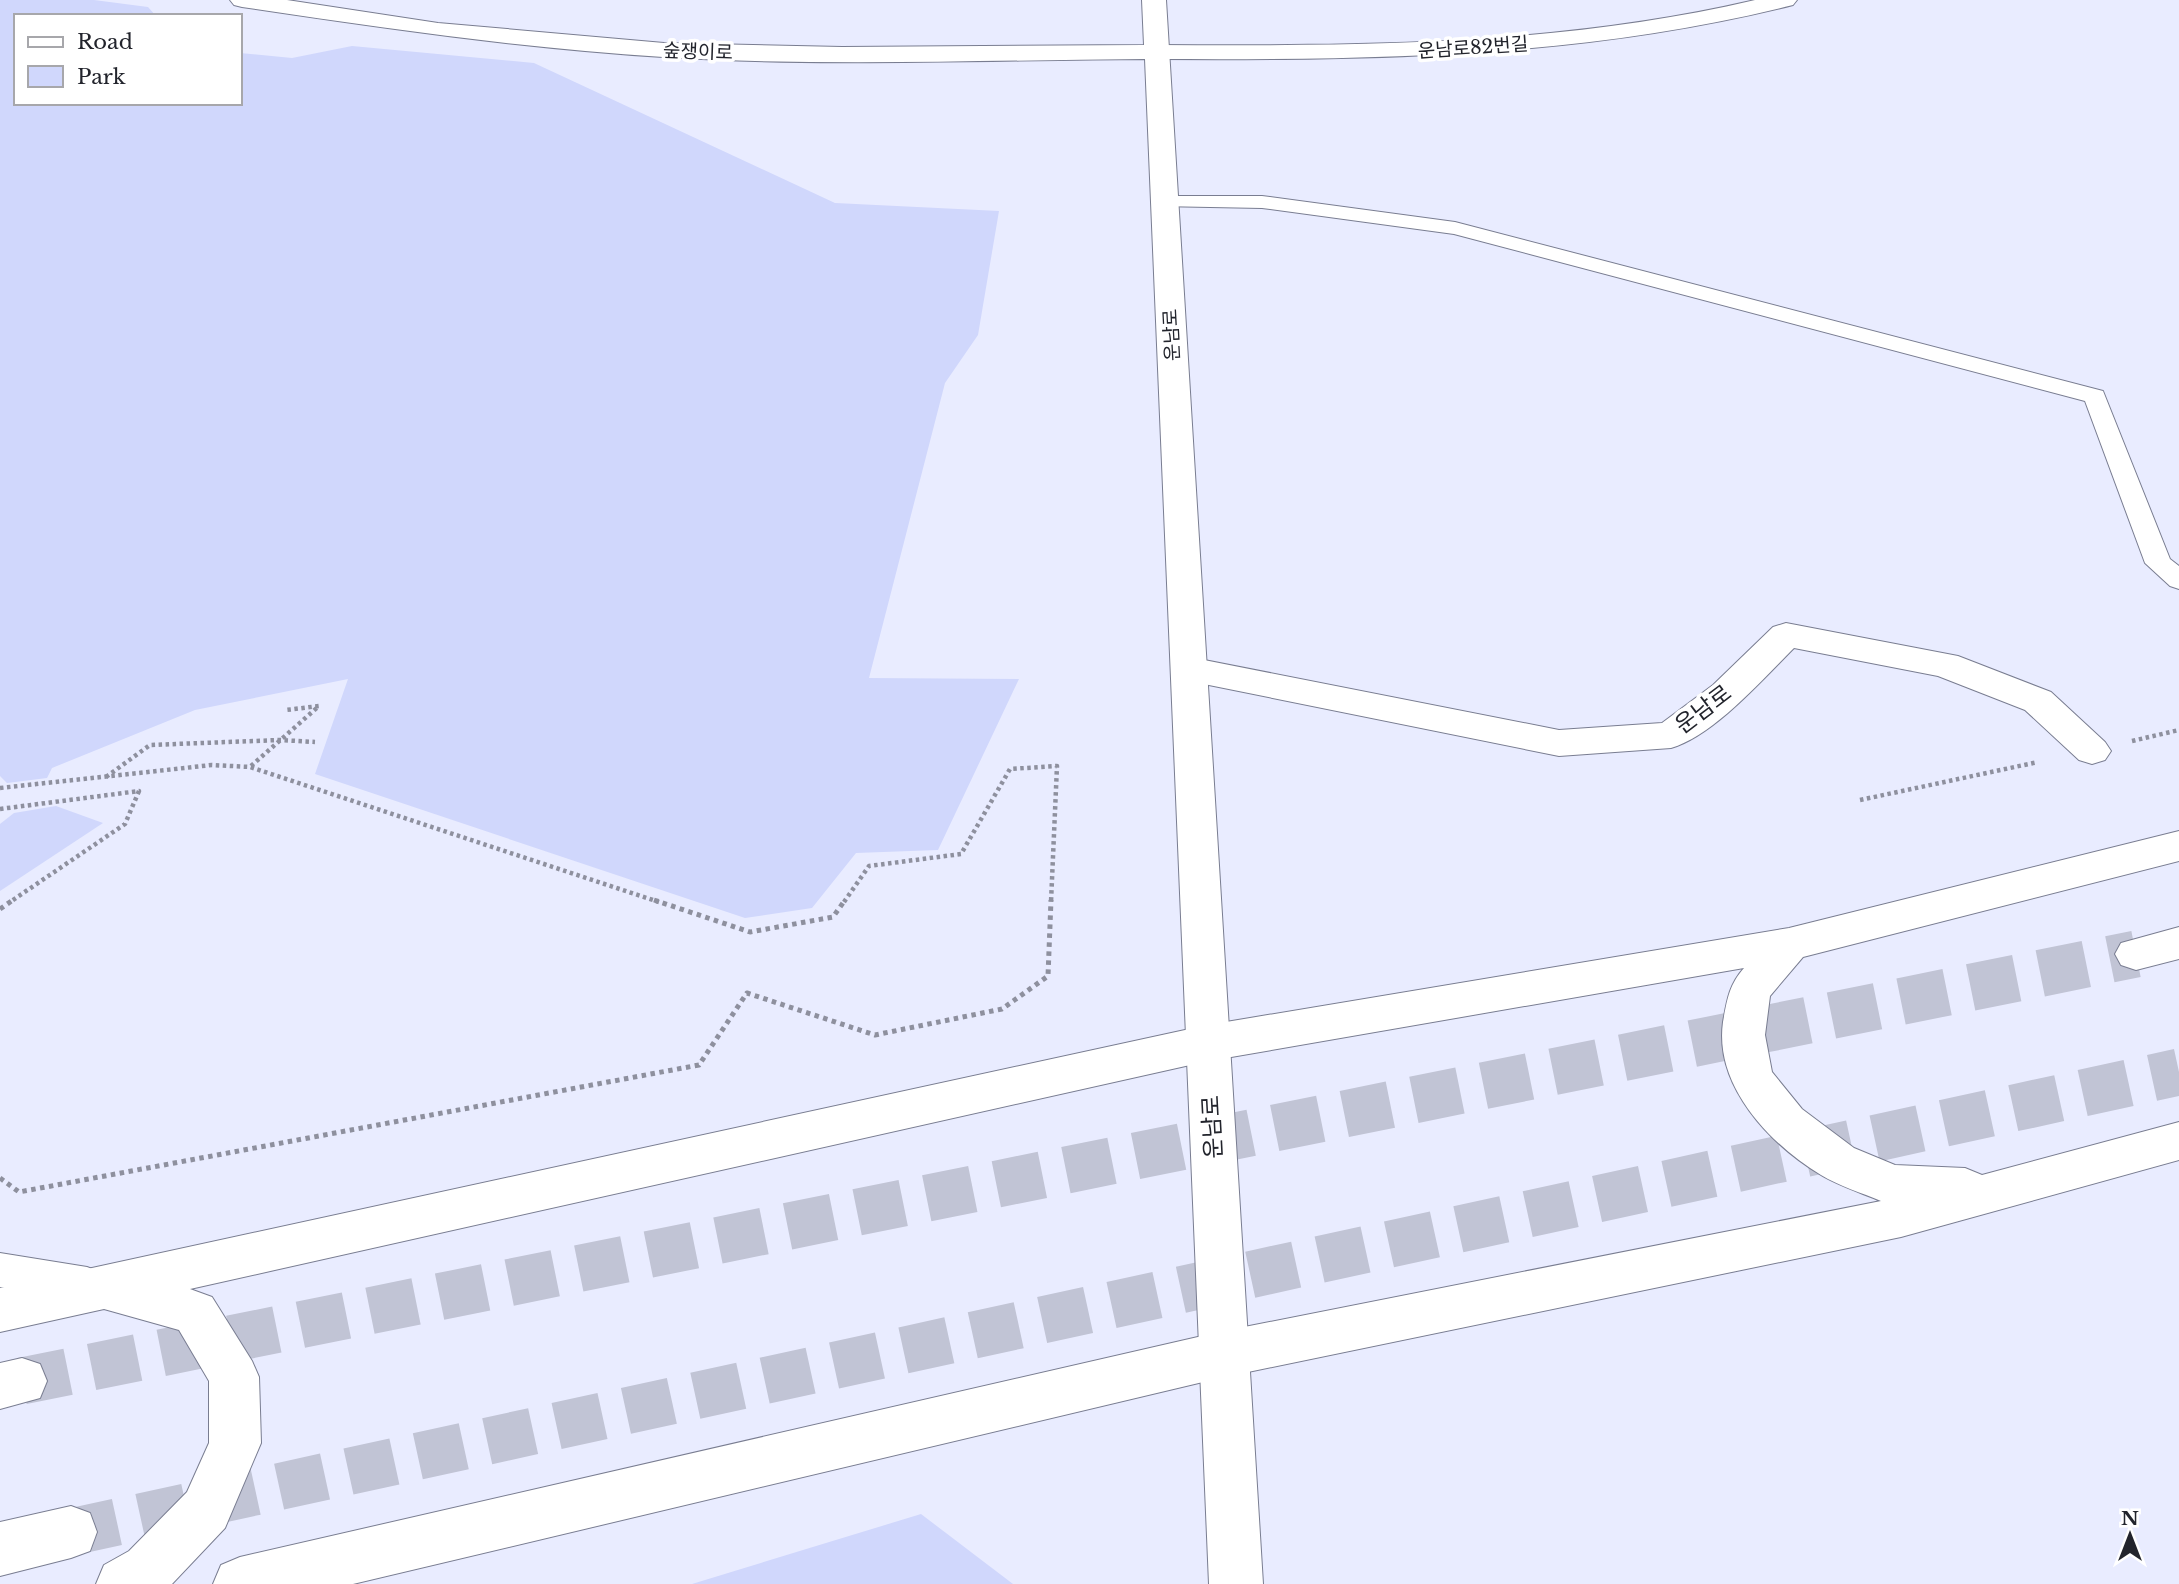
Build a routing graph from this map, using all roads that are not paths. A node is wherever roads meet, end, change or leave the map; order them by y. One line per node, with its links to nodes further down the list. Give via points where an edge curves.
1 (242, 0): 4 (main road, 숲쟁이로, via 438,30 664,50)
2 (1154, 0): 4 (main road, 운남로)
3 (1785, 0): 4 (main road, 운남로82번길, via 1632,32 1481,48)
4 (1158, 52): 5 (main road, 운남로)
5 (1164, 202): 6 (lane, via 1262,202 1455,228 2095,396 2158,563); 7 (main road, 운남로)
6 (2179, 580)
7 (1189, 669): 8 (main road, 운남로, via 1559,743 1671,735 1726,694 1786,635 1945,665 2038,702); 13 (main road, 운남로)
8 (2092, 751)
9 (2179, 846): 11 (main road)
10 (2179, 943): 12 (main road)
11 (1789, 944): 13 (main road); 15 (main road, via 1749,990 1743,1035 1751,1079 1786,1122 1838,1162 1894,1185)
12 (2136, 954)
13 (1208, 1043): 17 (main road); 19 (main road, 운남로)
14 (2179, 1141): 15 (main road)
15 (2008, 1189): 19 (main road, via 1901,1217)
16 (0, 1270): 17 (lane)
17 (101, 1286): 18 (main road); 22 (main road, via 195,1313 234,1377 235,1443 206,1510 148,1570)
18 (0, 1310)
19 (1224, 1354): 23 (main road); 24 (main road, 운남로)
20 (71, 1532): 21 (main road)
21 (0, 1549)
22 (123, 1584)
23 (240, 1584)
24 (1236, 1584)

